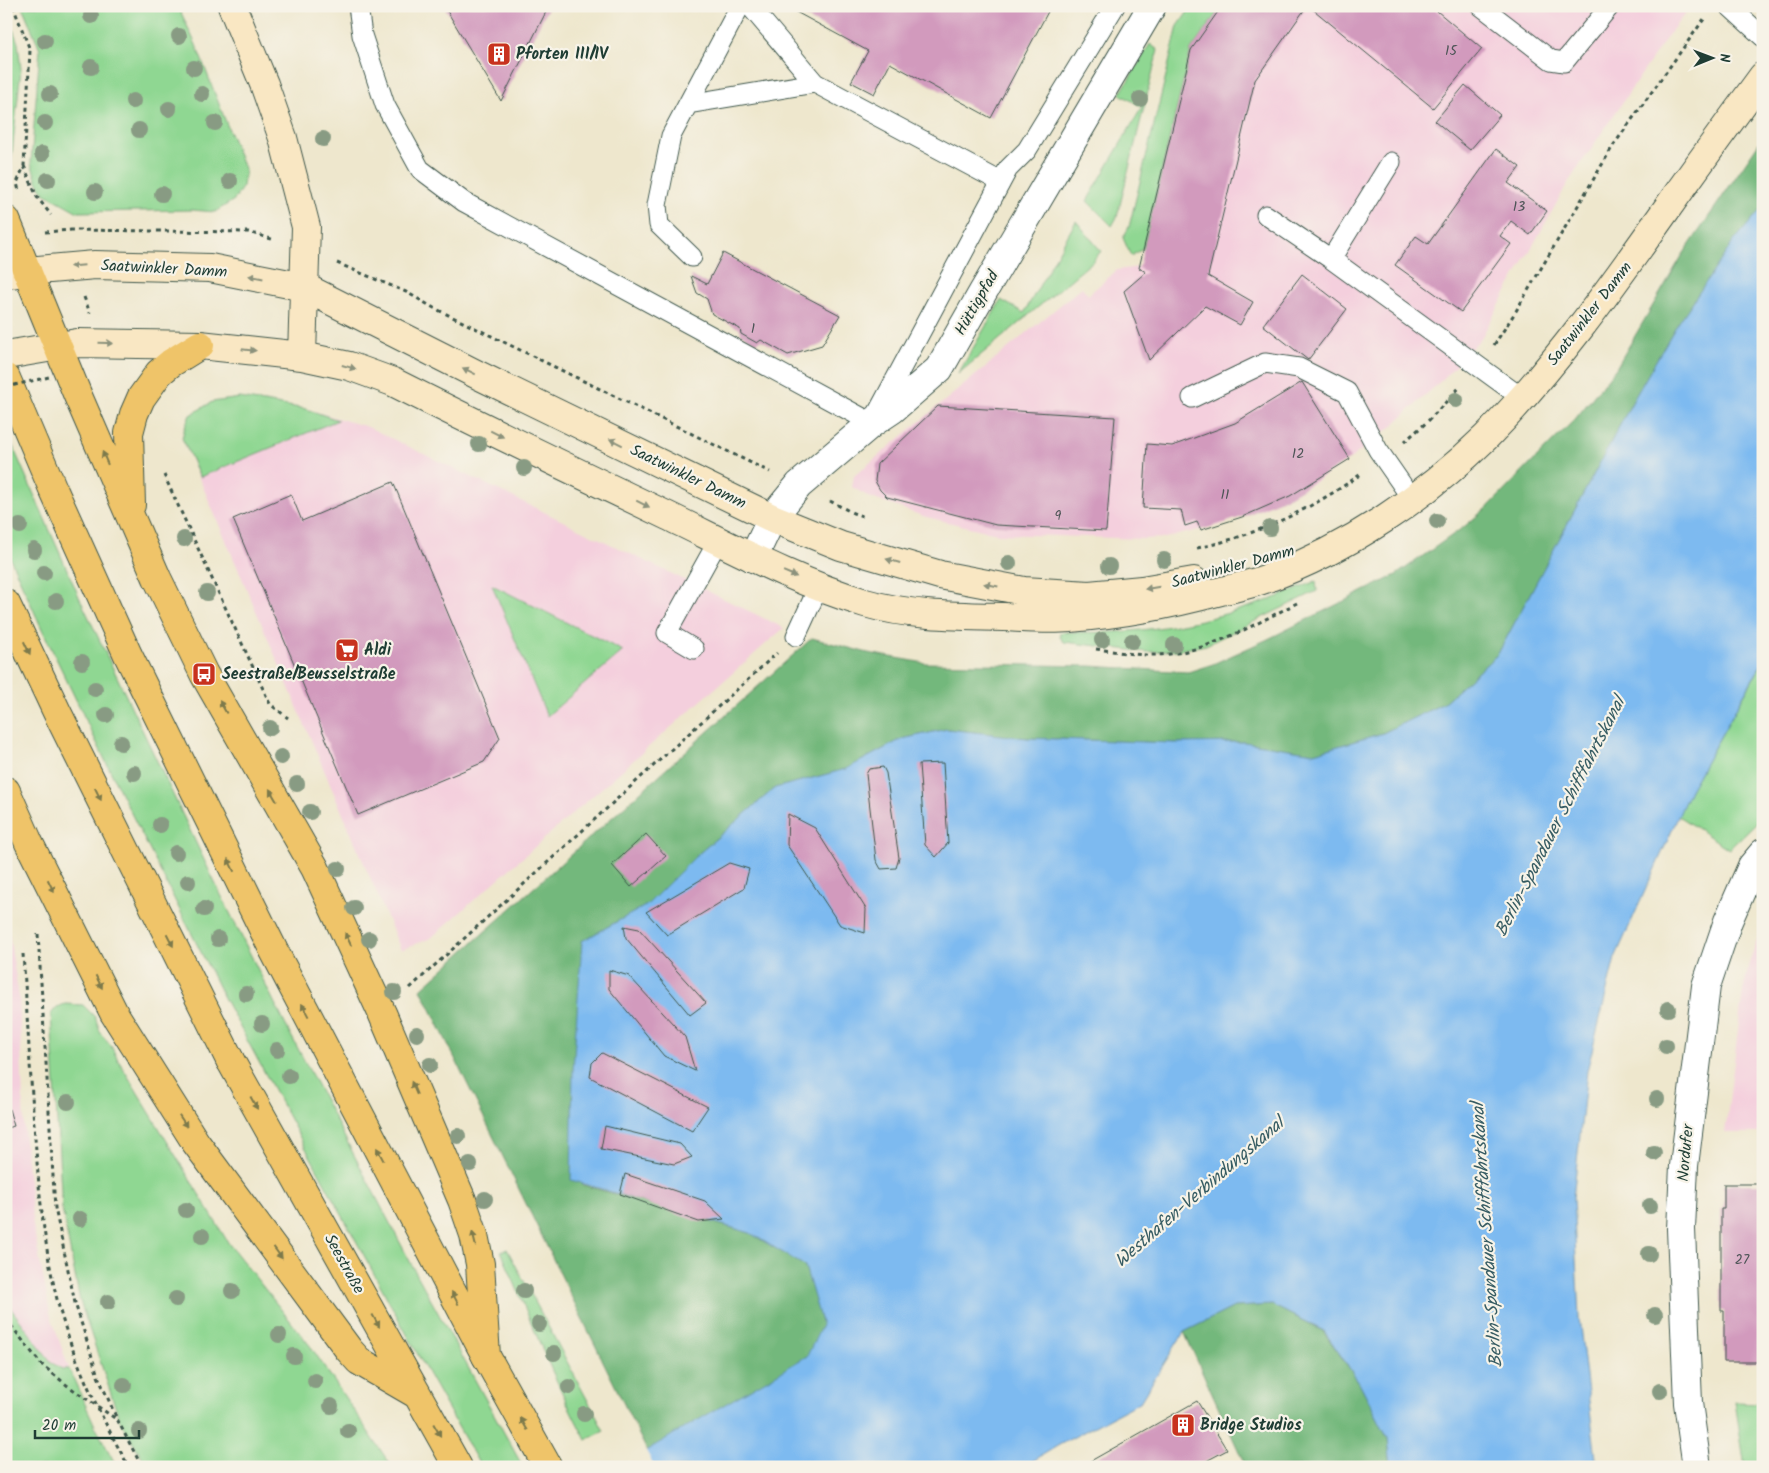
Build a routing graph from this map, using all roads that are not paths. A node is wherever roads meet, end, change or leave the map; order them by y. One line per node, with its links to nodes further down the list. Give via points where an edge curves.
1 (232, 6): 21 (main road, via 283,138 306,227)
2 (358, 6): 29 (lane, via 362,35 385,105 420,169 464,202)
3 (740, 6): 13 (lane)
4 (750, 6): 12 (lane)
5 (1115, 6): 15 (lane, via 1027,150 1008,169)
6 (1152, 6): 29 (street, Hüttigpfad, via 939,369)
7 (1481, 6): 8 (lane, via 1550,60 1564,62)
8 (1610, 6)
9 (1729, 6): 10 (lane)
10 (1763, 36)
11 (1763, 76): 28 (main road, Saatwinkler Damm, via 1609,292)
12 (815, 83): 13 (lane); 15 (lane)
13 (688, 104): 18 (lane, via 671,136 657,205 659,225)
14 (1390, 162): 19 (lane)
15 (1001, 182): 29 (lane)
16 (1266, 215): 19 (lane)
17 (6, 220): 20 (main road)
18 (692, 257)
19 (1331, 259): 28 (lane)
20 (14, 273): 21 (main road, Saatwinkler Damm, one-way to 20, via 210,268 95,265); 23 (main road)
21 (304, 287): 25 (main road); 31 (main road, Saatwinkler Damm, one-way to 21)
22 (200, 345): 23 (main road, Saatwinkler Damm, one-way to 22, via 77,343); 25 (main road, Saatwinkler Damm, one-way to 25); 32 (main road, via 160,373 134,414 129,433)
23 (48, 347): 24 (main road, Saatwinkler Damm); 32 (main road, one-way to 23)
24 (6, 355)
25 (302, 356): 34 (main road, Saatwinkler Damm, one-way to 34, via 349,366 393,382)
26 (6, 378): 42 (main road, one-way to 26, via 274,950 128,656)
27 (1192, 398): 30 (lane, via 1264,363 1299,368 1347,392 1378,450)
28 (1522, 398): 30 (main road, Saatwinkler Damm, via 1484,439)
29 (872, 423): 31 (street, Hüttigpfad, via 799,486)
30 (1412, 499): 33 (main road, Saatwinkler Damm)
31 (772, 518): 33 (main road, Saatwinkler Damm, one-way to 31, via 1257,564 1198,580 1089,595 1024,591 940,575 841,546); 35 (street, Hüttigpfad)
32 (132, 519): 42 (main road, one-way to 32, via 480,1264 474,1235 458,1191 316,868 204,674)
33 (1383, 520): 36 (main road, Saatwinkler Damm, via 1329,551 1264,580 1132,612 1066,619 916,614 866,603)
34 (718, 541): 35 (main road, Saatwinkler Damm); 39 (lane, via 666,633)
35 (753, 558): 36 (main road, Saatwinkler Damm, one-way to 36)
36 (819, 586): 38 (lane)
37 (6, 604): 43 (main road, Seestraße, one-way to 43, via 230,1060)
38 (796, 636)
39 (694, 649)
40 (6, 791): 43 (main road, one-way to 43, via 114,1013 196,1142 349,1350 359,1361)
41 (1763, 853): 46 (street, Nordufer, via 1752,866 1728,921 1706,986 1684,1166 1682,1229 1688,1402)
42 (486, 1356): 45 (main road, one-way to 42)
43 (416, 1394): 44 (main road, Seestraße, one-way to 44)
44 (458, 1467)
45 (548, 1467)
46 (1697, 1467)

